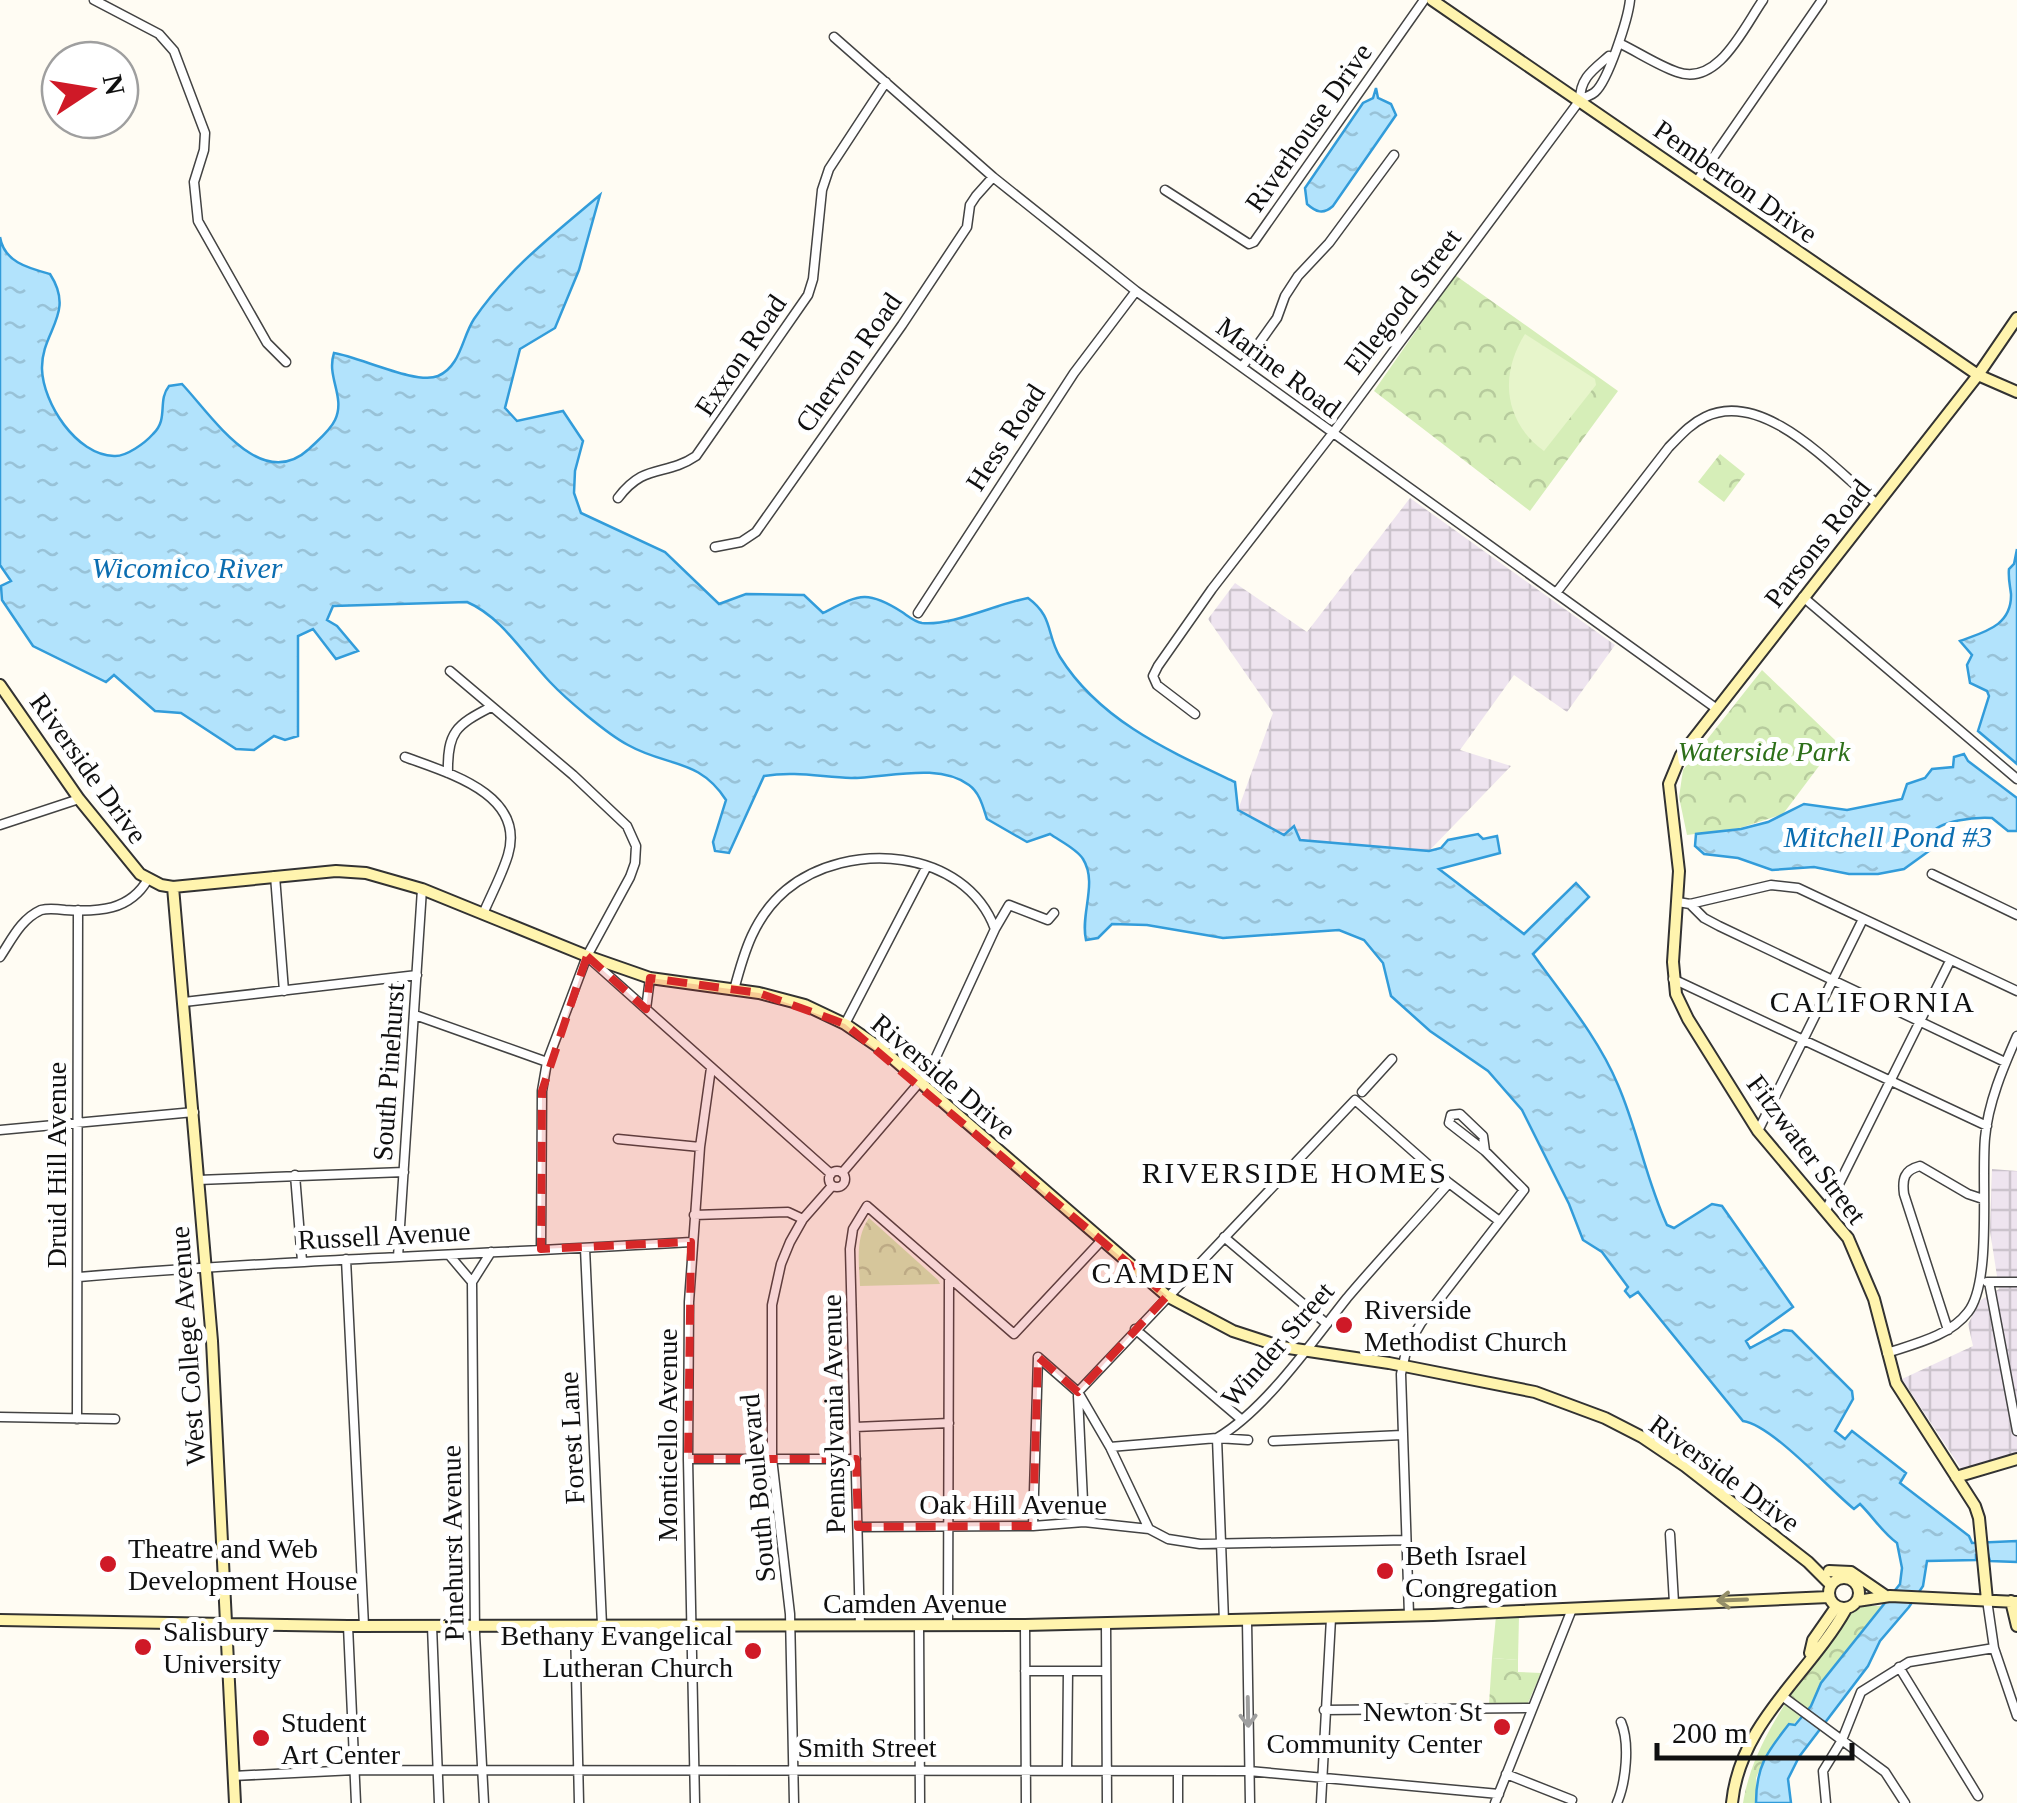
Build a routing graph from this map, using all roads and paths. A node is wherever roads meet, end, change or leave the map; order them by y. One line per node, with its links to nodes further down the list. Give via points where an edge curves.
1 (94, 0): 18 (street, via 159,34 174,51 204,133 194,182 198,221 267,343)
2 (1424, 0): 15 (street, Riverhouse Drive, via 1254,242)
3 (1432, 0): 11 (street, Pemberton Drive)
4 (1630, 0): 8 (street)
5 (1763, 0): 8 (street, via 1722,59 1696,74 1680,74)
6 (1822, 0): 14 (street)
7 (834, 36): 10 (street, Marine Road)
8 (1619, 42): 9 (street)
9 (1612, 54): 11 (street, via 1594,94); 11 (street, via 1584,80)
10 (886, 82): 13 (street, Marine Road); 23 (street, Exxon Road, via 826,180 813,279 801,308 696,456 647,472)
11 (1580, 100): 14 (street, Pemberton Drive); 22 (street, Ellegood Street)
12 (1394, 154): 19 (street, via 1298,276)
13 (993, 178): 16 (street, Marine Road); 25 (street, Chervon Road, via 970,205 967,227 902,325 756,532)
14 (1697, 182): 20 (street, Pemberton Drive)
15 (1165, 190)
16 (1136, 291): 19 (street, Marine Road); 28 (street, Hess Road, via 1064,387)
17 (2017, 318): 20 (street, Parsons Road)
18 (286, 362)
19 (1242, 367): 22 (street, Marine Road)
20 (1978, 374): 21 (street, Pemberton Drive); 24 (street, Parsons Road)
21 (2017, 392)
22 (1332, 434): 26 (street, Marine Road); 33 (street, Ellegood Street, via 1153,676)
23 (618, 498)
24 (1876, 503): 26 (street, via 1775,422 1742,411 1709,415 1669,447); 27 (street, Parsons Road)
25 (715, 546)
26 (1556, 593): 32 (street, Marine Road)
27 (1803, 597): 32 (street, Parsons Road); 36 (street)
28 (918, 613)
29 (450, 672): 31 (street)
30 (0, 685): 37 (street, Riverside Drive)
31 (492, 708): 35 (street, via 455,730); 53 (street, via 634,837 630,878)
32 (1717, 709): 38 (street, Parsons Road, via 1674,766)
33 (1195, 714)
34 (405, 757): 35 (street)
35 (448, 773): 49 (street, via 493,798 510,828 508,856)
36 (2017, 780)
37 (79, 799): 39 (street); 43 (street, Riverside Drive)
38 (1670, 802): 46 (street, Fitzwater Street)
39 (0, 826)
40 (927, 866): 52 (street, via 973,891); 60 (street, via 879,858 832,865 786,890 754,928); 67 (street)
41 (1932, 874): 50 (street)
42 (275, 875): 44 (street, Riverside Drive); 45 (street, Riverside Drive, via 336,871); 61 (street)
43 (148, 880): 44 (street, Riverside Drive); 47 (street, via 125,903)
44 (172, 887): 63 (street, West College Avenue)
45 (422, 889): 49 (street, Riverside Drive); 56 (street, South Pinehurst)
46 (1684, 903): 51 (street, via 1782,884); 58 (street, Fitzwater Street); 59 (street)
47 (78, 910): 54 (street, via 45,908 24,920); 78 (street, Druid Hill Avenue)
48 (1054, 913): 52 (street, via 1045,919 1010,905)
49 (483, 914): 53 (street, Riverside Drive)
50 (2017, 915)
51 (1863, 919): 55 (street); 59 (street)
52 (995, 929): 75 (street)
53 (586, 956): 57 (street, Riverside Drive); 64 (street); 71 (street)
54 (0, 957)
55 (1950, 960): 62 (street); 66 (street)
56 (418, 975): 61 (street); 65 (street, South Pinehurst)
57 (650, 978): 60 (street, Riverside Drive); 64 (street)
58 (1673, 979): 69 (street); 81 (street, Fitzwater Street, via 1688,1019)
59 (1834, 980): 66 (street); 69 (street)
60 (734, 990): 67 (street, Riverside Drive, via 805,1006)
61 (284, 991): 63 (street)
62 (2017, 992)
63 (184, 1002): 77 (street, West College Avenue)
64 (646, 1010): 73 (street)
65 (415, 1015): 71 (street); 85 (street, South Pinehurst)
66 (1920, 1022): 72 (street); 74 (street)
67 (845, 1024): 75 (street, Riverside Drive)
68 (2017, 1036): 72 (street)
69 (1803, 1040): 74 (street); 81 (street)
70 (1392, 1058): 76 (street)
71 (547, 1062): 101 (street)
72 (2005, 1062): 79 (street)
73 (711, 1068): 83 (street, Monticello Avenue); 87 (street)
74 (1891, 1082): 79 (street); 93 (street)
75 (921, 1083): 86 (street); 98 (street, Riverside Drive)
76 (1362, 1092)
77 (194, 1112): 78 (street); 89 (street, West College Avenue)
78 (78, 1124): 80 (street); 108 (street, Druid Hill Avenue)
79 (1987, 1126): 92 (street)
80 (0, 1130)
81 (1758, 1131): 93 (street, Fitzwater Street)
82 (618, 1139): 83 (street)
83 (700, 1146): 94 (street, Monticello Avenue)
84 (1485, 1151): 84 (street, via 1449,1123 1450,1114 1460,1114 1483,1136); 96 (street, via 1524,1190)
85 (404, 1172): 88 (street); 104 (street, South Pinehurst)
86 (842, 1173): 87 (street); 91 (street, South Boulevard, via 843,1185)
87 (831, 1174): 91 (street)
88 (295, 1175): 89 (street); 106 (street)
89 (198, 1180): 107 (street, West College Avenue)
90 (1449, 1184): 96 (street); 97 (street, via 1355,1100); 114 (street, Winder Street)
91 (832, 1186): 95 (street, South Boulevard)
92 (1983, 1199): 111 (street); 116 (street, via 1920,1166 1904,1178)
93 (1826, 1210): 118 (street, Fitzwater Street, via 1856,1252)
94 (694, 1215): 95 (street, via 788,1212); 99 (street, Monticello Avenue)
95 (803, 1219): 133 (street, South Boulevard, via 781,1264 772,1305)
96 (1498, 1220): 119 (street, via 1412,1336)
97 (1224, 1237): 113 (street); 114 (street)
98 (1101, 1241): 109 (street, via 1014,1334); 113 (street, Riverside Drive)
99 (691, 1242): 100 (street, Russell Avenue); 134 (street, Monticello Avenue)
100 (585, 1248): 101 (street, Russell Avenue); 174 (street, Forest Lane)
101 (541, 1249): 102 (street, Russell Avenue)
102 (491, 1252): 103 (street, Russell Avenue); 110 (street)
103 (450, 1256): 104 (street, Russell Avenue); 110 (street)
104 (398, 1257): 105 (street, Russell Avenue)
105 (346, 1259): 106 (street, Russell Avenue); 170 (street)
106 (302, 1261): 107 (street, Russell Avenue)
107 (206, 1266): 108 (street, Russell Avenue); 163 (street, West College Avenue)
108 (79, 1277): 122 (street, Druid Hill Avenue)
109 (949, 1280): 125 (street); 126 (street, Pennsylvania Avenue, via 867,1206 851,1239)
110 (472, 1282): 172 (street, Pinehurst Avenue)
111 (1984, 1282): 112 (street); 116 (street, via 1966,1315); 127 (street)
112 (2017, 1282)
113 (1166, 1296): 115 (street); 117 (street, Riverside Drive, via 1234,1331)
114 (1327, 1324): 117 (street, Winder Street)
115 (1135, 1329): 120 (street); 124 (street)
116 (1948, 1330): 118 (street)
117 (1305, 1352): 119 (street, Riverside Drive); 124 (street, Winder Street)
118 (1887, 1353): 137 (street, Fitzwater Street, via 1902,1396)
119 (1402, 1367): 128 (street); 146 (street, Riverside Drive, via 1536,1392 1605,1418 1685,1466)
120 (1078, 1392): 132 (street); 138 (street); 140 (street, via 1038,1357)
121 (0, 1417): 122 (street)
122 (77, 1418): 123 (street)
123 (116, 1419)
124 (1242, 1420): 129 (street, Winder Street)
125 (949, 1423): 126 (street); 139 (street)
126 (855, 1427): 135 (street, Pennsylvania Avenue)
127 (2017, 1431)
128 (1402, 1436): 131 (street); 144 (street)
129 (1218, 1438): 130 (street); 132 (street); 145 (street, Winder Street)
130 (1248, 1440)
131 (1273, 1442)
132 (1110, 1447): 142 (street)
133 (772, 1458): 134 (street); 135 (street); 165 (street, South Boulevard)
134 (688, 1459): 164 (street, Monticello Avenue)
135 (856, 1459): 141 (street, Pennsylvania Avenue)
136 (2017, 1459): 137 (street)
137 (1956, 1477): 152 (street, Fitzwater Street, via 1974,1506)
138 (1084, 1522): 140 (street, Oak Hill Avenue); 142 (street, Oak Hill Avenue)
139 (950, 1526): 140 (street, Oak Hill Avenue); 141 (street, Oak Hill Avenue); 167 (street)
140 (1034, 1526)
141 (858, 1527): 175 (street, Pennsylvania Avenue)
142 (1149, 1530): 145 (street, Oak Hill Avenue)
143 (1670, 1534): 155 (street)
144 (1406, 1540): 145 (street, Oak Hill Avenue); 157 (street)
145 (1223, 1545): 160 (street, Winder Street)
146 (1808, 1562): 147 (street, Riverside Drive); 151 (street, Riverside Drive)
147 (1830, 1572): 148 (street, Riverside Drive); 150 (street, via 1851,1572)
148 (1842, 1578): 149 (street, Riverside Drive); 151 (street)
149 (1854, 1582): 150 (street, Riverside Drive); 153 (street)
150 (1888, 1596): 152 (street); 153 (street)
151 (1836, 1599): 153 (street); 155 (street, Camden Avenue, one-way to 155); 182 (street)
152 (1988, 1600): 154 (street); 177 (street)
153 (1857, 1601)
154 (2014, 1602): 176 (street)
155 (1674, 1603): 156 (street, Camden Avenue)
156 (1572, 1609): 157 (street, Camden Avenue); 183 (street)
157 (1409, 1616): 158 (street, Camden Avenue)
158 (1331, 1618): 161 (street, Camden Avenue); 184 (street)
159 (0, 1620): 163 (street, Camden Avenue)
160 (1224, 1621): 161 (street, Camden Avenue); 162 (street, Camden Avenue)
161 (1247, 1621): 198 (street, one-way to 198)
162 (1106, 1624): 168 (street, Camden Avenue); 181 (street)
163 (224, 1625): 169 (street, Camden Avenue); 201 (street, West College Avenue)
164 (692, 1625): 165 (street, Camden Avenue); 174 (street, Camden Avenue); 199 (street, Monticello Avenue)
165 (790, 1625): 175 (street, Camden Avenue); 194 (street, South Boulevard)
166 (919, 1625): 167 (street, Camden Avenue); 175 (street, Camden Avenue); 195 (street)
167 (948, 1625): 168 (street, Camden Avenue)
168 (1025, 1625): 179 (street)
169 (348, 1626): 170 (street, Camden Avenue); 190 (street)
170 (364, 1626): 171 (street, Camden Avenue)
171 (432, 1626): 172 (street, Camden Avenue); 191 (street)
172 (476, 1626): 173 (street, Camden Avenue); 192 (street, Pinehurst Avenue)
173 (574, 1626): 174 (street, Camden Avenue); 193 (street)
174 (602, 1626)
175 (860, 1626)
176 (2017, 1626)
177 (1994, 1648): 178 (street); 185 (street)
178 (1899, 1667): 187 (street, via 1861,1692); 205 (street)
179 (1026, 1671): 180 (street); 196 (street)
180 (1068, 1671): 181 (street); 188 (street)
181 (1106, 1671): 189 (street)
182 (1782, 1696): 187 (street); 220 (street, via 1743,1756)
183 (1532, 1708): 184 (street); 200 (street)
184 (1324, 1710): 202 (street)
185 (2017, 1716)
186 (1621, 1722): 219 (street)
187 (1842, 1740): 221 (street, via 1823,1771); 222 (street, via 1885,1772)
188 (1067, 1769): 189 (street, Smith Street); 196 (street, Smith Street)
189 (1106, 1769): 197 (street, Smith Street); 215 (street)
190 (355, 1770): 191 (street, Smith Street); 201 (street, Smith Street); 207 (street)
191 (438, 1770): 192 (street, Smith Street); 208 (street)
192 (482, 1770): 193 (street, Smith Street); 209 (street, Pinehurst Avenue)
193 (579, 1770): 199 (street, Smith Street); 210 (street)
194 (793, 1770): 195 (street, Smith Street); 199 (street, Smith Street); 212 (street, South Boulevard)
195 (919, 1770): 196 (street, Smith Street); 213 (street)
196 (1027, 1770): 214 (street)
197 (1178, 1770): 198 (street, Smith Street); 216 (street)
198 (1249, 1771): 202 (street, Smith Street); 217 (street)
199 (694, 1772): 211 (street, Monticello Avenue)
200 (1506, 1774): 203 (street); 204 (street)
201 (233, 1776): 206 (street, West College Avenue)
202 (1320, 1777): 203 (street, Smith Street); 218 (street)
203 (1497, 1798)
204 (1572, 1800)
205 (1980, 1800)
206 (235, 1803)
207 (356, 1803)
208 (439, 1803)
209 (484, 1803)
210 (579, 1803)
211 (695, 1803)
212 (794, 1803)
213 (920, 1803)
214 (1026, 1803)
215 (1107, 1803)
216 (1178, 1803)
217 (1250, 1803)
218 (1321, 1803)
219 (1617, 1803)
220 (1732, 1803)
221 (1826, 1803)
222 (1904, 1803)

